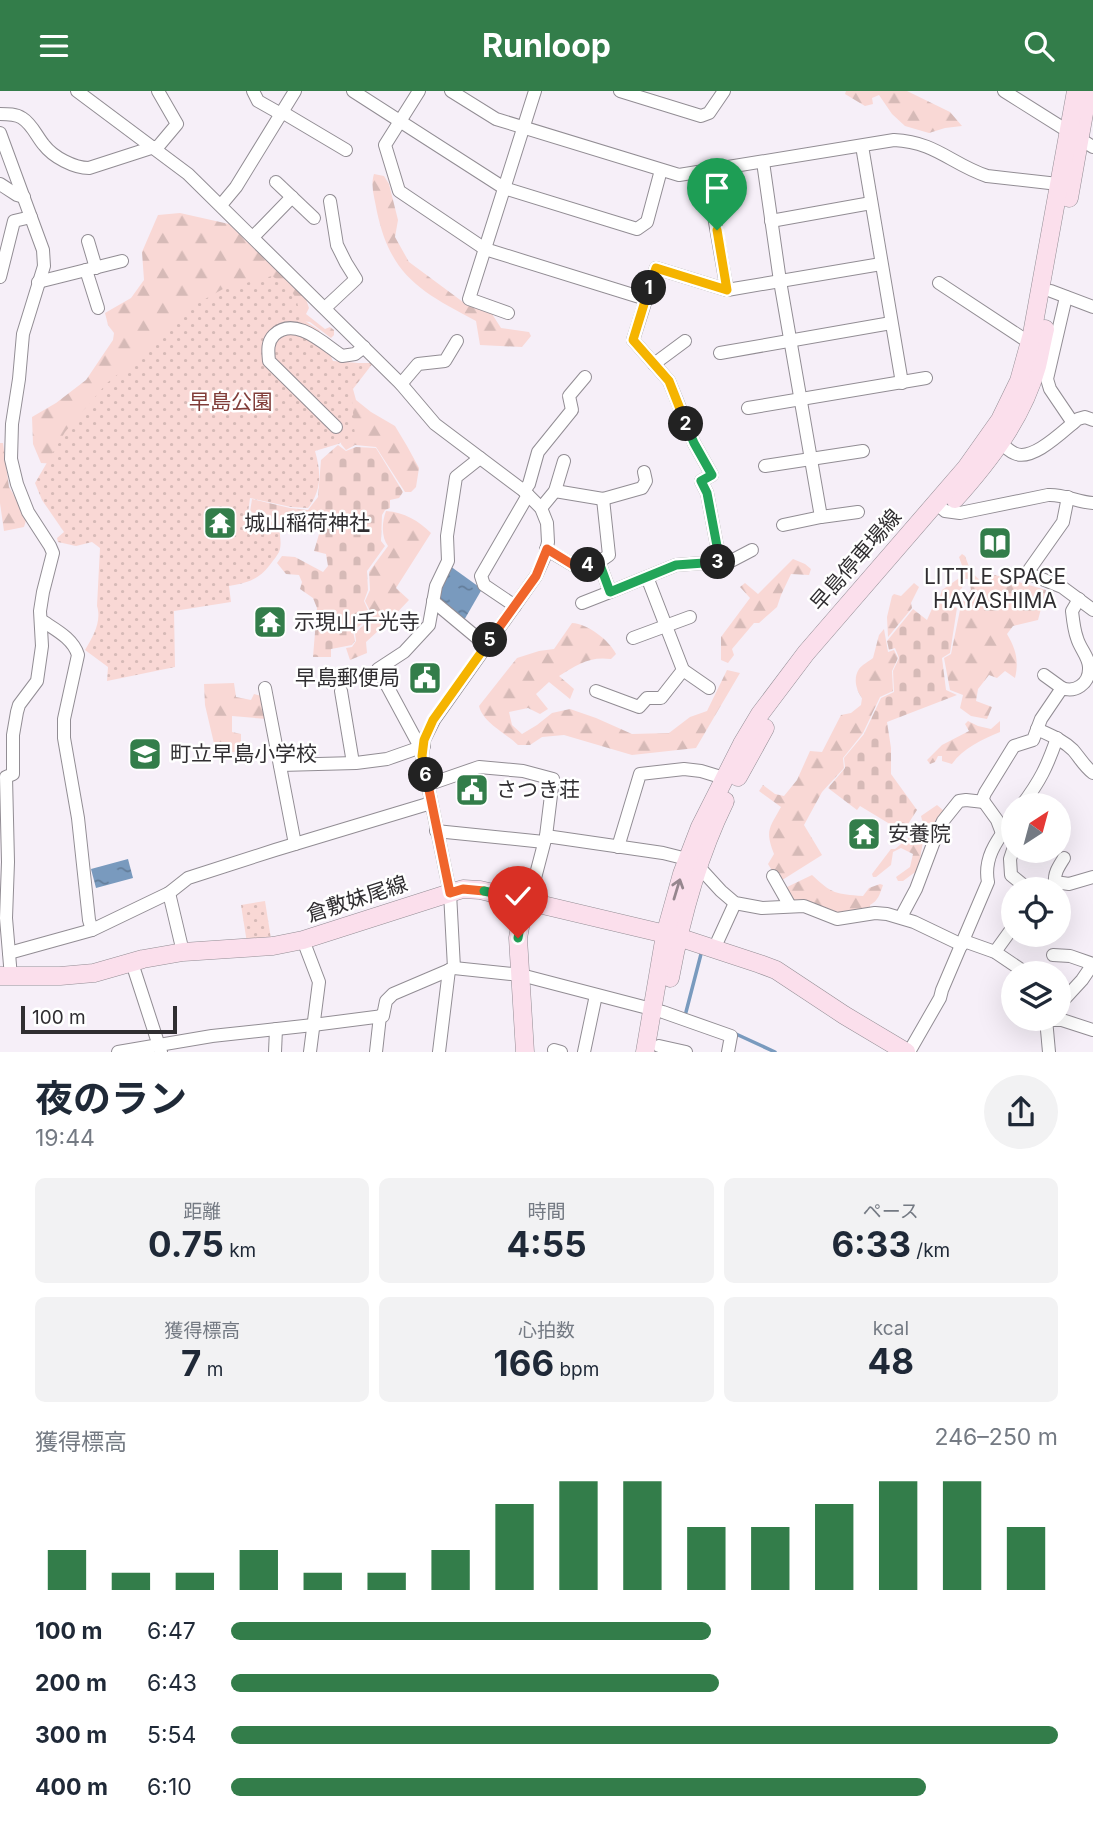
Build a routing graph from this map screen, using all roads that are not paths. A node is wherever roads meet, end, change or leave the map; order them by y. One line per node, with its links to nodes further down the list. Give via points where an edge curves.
1 (77, 91): 21 (street)
2 (158, 91): 21 (street, via 177,124)
3 (253, 91): 14 (street, via 258,100)
4 (295, 91): 14 (street)
5 (353, 91): 16 (street)
6 (419, 91): 16 (street)
7 (451, 91): 17 (street, via 496,119)
8 (535, 91): 17 (street)
9 (620, 91): 10 (street, via 701,116 709,113)
10 (724, 91)
11 (1004, 91): 18 (street)
12 (1076, 91): 18 (main road, 早島停車場線)
13 (1088, 91): 18 (main road, 早島停車場線)
14 (282, 113): 22 (street); 34 (street)
15 (0, 114): 21 (street, via 21,117 45,148 80,168)
16 (400, 120): 29 (street); 41 (street, via 385,145 399,191)
17 (523, 128): 24 (street); 29 (street)
18 (1083, 131): 28 (main road, 早島停車場線)
19 (0, 132): 30 (street)
20 (862, 146): 23 (street); 28 (street, via 909,141 987,176); 33 (street)
21 (155, 148): 34 (street)
22 (346, 150)
23 (763, 162): 25 (street); 37 (street)
24 (661, 170): 25 (street, via 680,175); 29 (street, via 647,222 637,229)
25 (706, 171): 49 (street)
26 (276, 182): 31 (street)
27 (0, 184): 30 (street)
28 (1065, 185): 50 (main road, 早島停車場線); 60 (main road, 早島停車場線)
29 (504, 188): 41 (street)
30 (24, 197): 35 (street)
31 (292, 197): 36 (street); 38 (street)
32 (330, 201): 54 (street, via 337,245 356,279)
33 (871, 203): 37 (street); 43 (street)
34 (221, 205): 38 (street)
35 (31, 217): 39 (street, via 14,221); 47 (street, via 43,250)
36 (314, 218)
37 (771, 221): 46 (street)
38 (253, 237): 54 (street)
39 (4, 240): 45 (street)
40 (88, 241): 44 (street)
41 (485, 249): 51 (street); 55 (street, via 469,299)
42 (122, 261): 44 (street)
43 (881, 264): 46 (street); 56 (street)
44 (91, 269): 47 (street); 53 (street)
45 (0, 277)
46 (780, 281): 49 (street); 57 (street)
47 (38, 282): 101 (street, via 23,334 11,459 27,512 53,553)
48 (939, 283): 60 (street)
49 (727, 290): 51 (street, via 656,268)
50 (1058, 294): 52 (street); 71 (street, via 1047,379); 73 (main road, 早島停車場線, via 1037,367)
51 (646, 299): 63 (street, via 633,340)
52 (1093, 307)
53 (98, 308)
54 (325, 308): 61 (street)
55 (508, 313)
56 (891, 323): 57 (street); 66 (street)
57 (790, 339): 62 (street); 68 (street)
58 (457, 341): 67 (street, via 445,361 418,364)
59 (685, 341): 63 (street)
60 (1030, 343): 85 (main road, 早島停車場線, via 1019,381 1000,420)
61 (364, 347): 67 (street); 72 (street, via 342,356 305,331 290,327 270,339 269,361)
62 (720, 353)
63 (654, 364): 93 (street, via 669,381 712,475 701,481)
64 (585, 377): 81 (street, via 570,392 572,410 538,452)
65 (926, 378): 66 (street)
66 (902, 383): 68 (street)
67 (401, 384): 75 (street, via 435,424)
68 (801, 399): 69 (street); 76 (street)
69 (748, 408)
70 (1093, 420): 71 (street, via 1085,417)
71 (1073, 423): 73 (street, via 1029,455 1013,453)
72 (336, 427)
73 (1000, 442): 85 (main road, 早島停車場線, via 979,473)
74 (863, 450): 76 (street)
75 (480, 458): 81 (street); 96 (street, via 456,477 448,561)
76 (811, 459): 78 (street); 88 (street)
77 (565, 461): 80 (street)
78 (765, 467)
79 (644, 472): 83 (street, via 642,488)
80 (555, 491): 83 (street); 86 (street)
81 (526, 493): 86 (street); 99 (street, via 481,576 484,585)
82 (1068, 497): 84 (street); 85 (street, via 1048,495 960,513); 97 (street, via 1063,522 1027,573)
83 (604, 499): 92 (street, via 610,555)
84 (1093, 503)
85 (941, 507): 118 (main road, 早島停車場線, via 792,671); 128 (main road, 早島停車場線, via 816,657 769,722)
86 (541, 508): 90 (street, via 547,523)
87 (858, 512): 88 (street)
88 (821, 517): 89 (street)
89 (783, 525)
90 (547, 549): 92 (street, via 578,568); 99 (street, via 536,576)
91 (752, 550): 93 (street)
92 (599, 562): 95 (street)
93 (720, 562): 94 (street, via 676,565)
94 (647, 577): 95 (street); 102 (street)
95 (610, 592): 98 (street)
96 (433, 601): 104 (street); 114 (street, via 429,625 404,652 378,670)
97 (1088, 602): 109 (street, via 1072,611 1090,667 1084,683 1076,689)
98 (582, 603)
99 (515, 606): 104 (street)
100 (690, 617): 102 (street)
101 (41, 620): 137 (street, via 37,681 19,705 13,774 6,777 8,862); 139 (street, via 69,640 78,655 64,738)
102 (666, 626): 103 (street); 105 (street)
103 (633, 638)
104 (487, 646): 114 (street, via 433,720)
105 (683, 670): 108 (street); 111 (street, via 661,698 647,698 639,707)
106 (1044, 675): 109 (street)
107 (265, 688): 116 (street)
108 (709, 688)
109 (1062, 688): 112 (street)
110 (341, 691): 115 (street)
111 (596, 691)
112 (1037, 729): 113 (street); 121 (street, via 1033,740 1014,745)
113 (1057, 738): 117 (street); 120 (street)
114 (422, 746): 115 (street, via 387,759); 119 (street)
115 (353, 763): 116 (street)
116 (280, 765): 126 (street)
117 (1093, 772)
118 (724, 778): 127 (street, via 684,769 640,774); 128 (main road, 早島停車場線)
119 (427, 785): 122 (street); 125 (street, via 479,767 553,779)
120 (1031, 793)
121 (984, 802): 124 (street); 138 (street, via 959,801 943,821)
122 (430, 803): 123 (street); 126 (street)
123 (436, 831): 125 (street); 133 (street)
124 (1001, 835): 142 (street, via 990,853 988,882)
125 (545, 839): 127 (street); 134 (street)
126 (295, 844): 132 (street, via 188,878)
127 (618, 847): 128 (street, via 663,853)
128 (693, 863): 135 (street); 140 (main road, 早島停車場線, via 671,908)
129 (773, 876): 136 (street)
130 (1092, 882): 131 (street)
131 (1071, 884)
132 (169, 893): 139 (street); 145 (street)
133 (450, 893): 134 (main road, 倉敷妹尾線, via 480,890); 141 (main road, 倉敷妹尾線); 152 (street)
134 (527, 901): 140 (main road, 倉敷妹尾線); 153 (main road, via 518,938)
135 (735, 903): 136 (street); 144 (street)
136 (790, 907): 138 (street, via 804,906 837,919 875,913)
137 (3, 909): 147 (street)
138 (901, 917): 142 (street)
139 (92, 930): 147 (street)
140 (671, 936): 144 (main road, 倉敷妹尾線); 157 (main road, 早島停車場線)
141 (303, 940): 145 (main road, 倉敷妹尾線); 160 (street, via 319,982)
142 (963, 943): 146 (street); 175 (street, via 940,998)
143 (1001, 944): 146 (street)
144 (714, 949): 175 (main road, 倉敷妹尾線, via 776,970)
145 (183, 952): 150 (main road, 倉敷妹尾線)
146 (995, 952): 149 (street)
147 (9, 953): 154 (street)
148 (1053, 955): 151 (street)
149 (1008, 961)
150 (132, 963): 154 (main road, 倉敷妹尾線, via 60,977); 164 (street)
151 (1093, 964): 155 (street)
152 (452, 969): 153 (street); 158 (street, via 393,994); 170 (street)
153 (521, 975): 156 (street); 171 (main road)
154 (6, 976)
155 (1071, 992)
156 (596, 995): 157 (street); 172 (street)
157 (658, 1011): 165 (main road, 早島停車場線); 174 (street, via 731,1036)
158 (380, 1016): 160 (street); 169 (street)
159 (1071, 1023): 162 (street)
160 (313, 1025): 161 (street); 168 (street)
161 (276, 1029): 164 (street, via 212,1036); 167 (street)
162 (1093, 1030)
163 (1047, 1031): 176 (street)
164 (160, 1049): 166 (street)
165 (654, 1050): 173 (street)
166 (118, 1052)
167 (275, 1052)
168 (310, 1052)
169 (376, 1052)
170 (439, 1052)
171 (525, 1052)
172 (584, 1052)
173 (686, 1052)
174 (728, 1052)
175 (908, 1052)
176 (1049, 1052)

